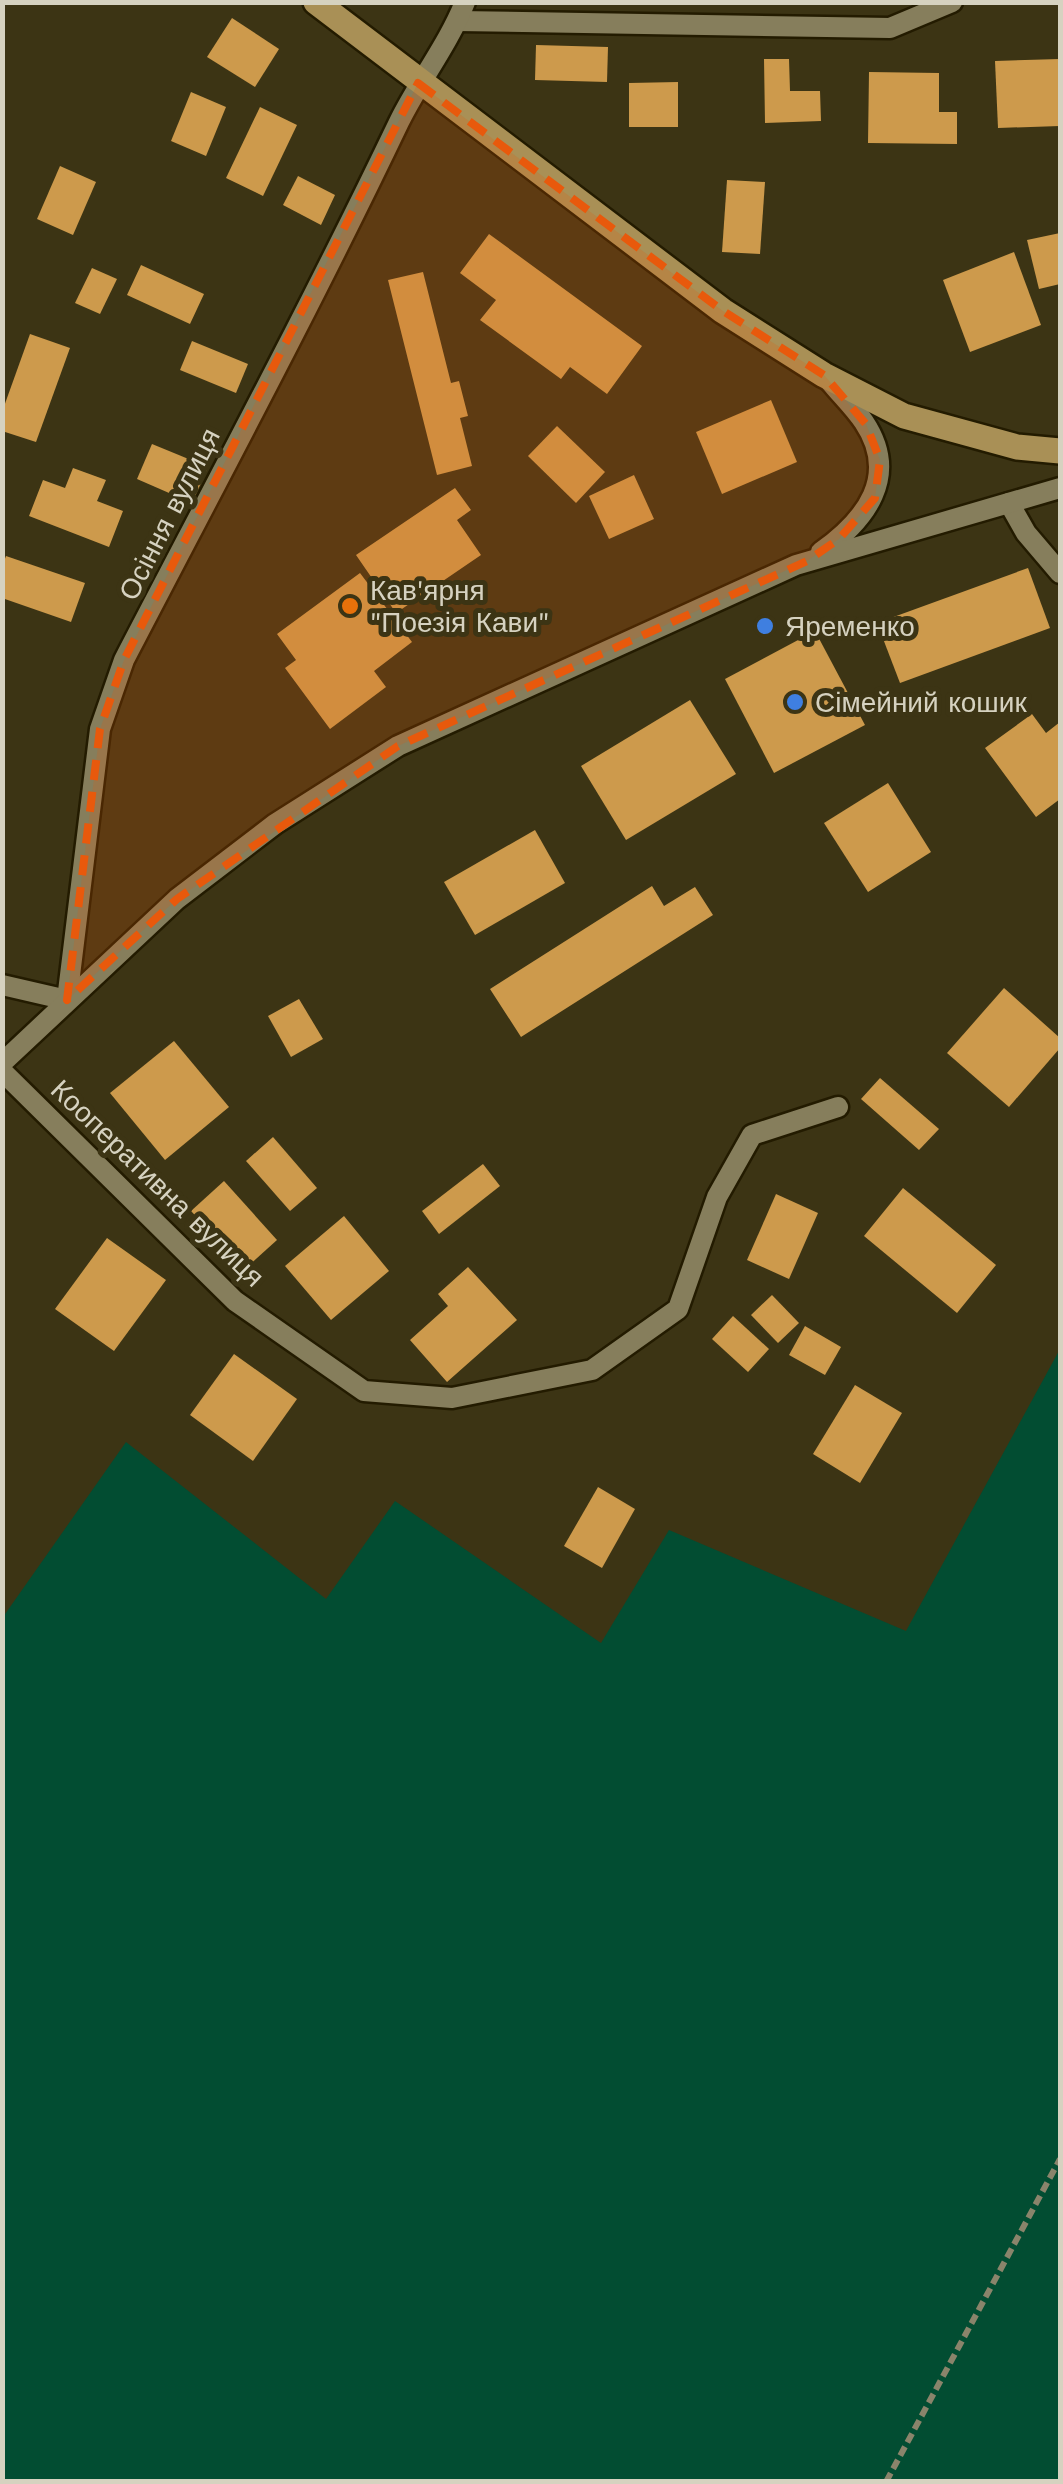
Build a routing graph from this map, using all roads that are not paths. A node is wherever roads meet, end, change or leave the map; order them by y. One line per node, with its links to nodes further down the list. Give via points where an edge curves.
1 (316, 2): 4 (main road)
2 (952, 2): 3 (street, via 890,28)
3 (462, 12): 4 (street, Осіння вулиця)
4 (418, 83): 5 (main road, via 724,311); 12 (street, Осіння вулиця, via 124,660 100,728)
5 (824, 374): 6 (main road, via 904,416 1017,447); 9 (street, via 866,424 880,460 875,498)
6 (1060, 451)
7 (1060, 488): 8 (street)
8 (1009, 503): 9 (street); 10 (street)
9 (807, 561): 12 (street, via 398,746 274,824 177,899)
10 (1060, 573)
11 (2, 986): 12 (street)
12 (67, 1000): 13 (street)
13 (2, 1067): 14 (street, Кооперативна вулиця, via 235,1301 364,1392 452,1398 592,1370 678,1308 717,1197 752,1136)
14 (838, 1107)

